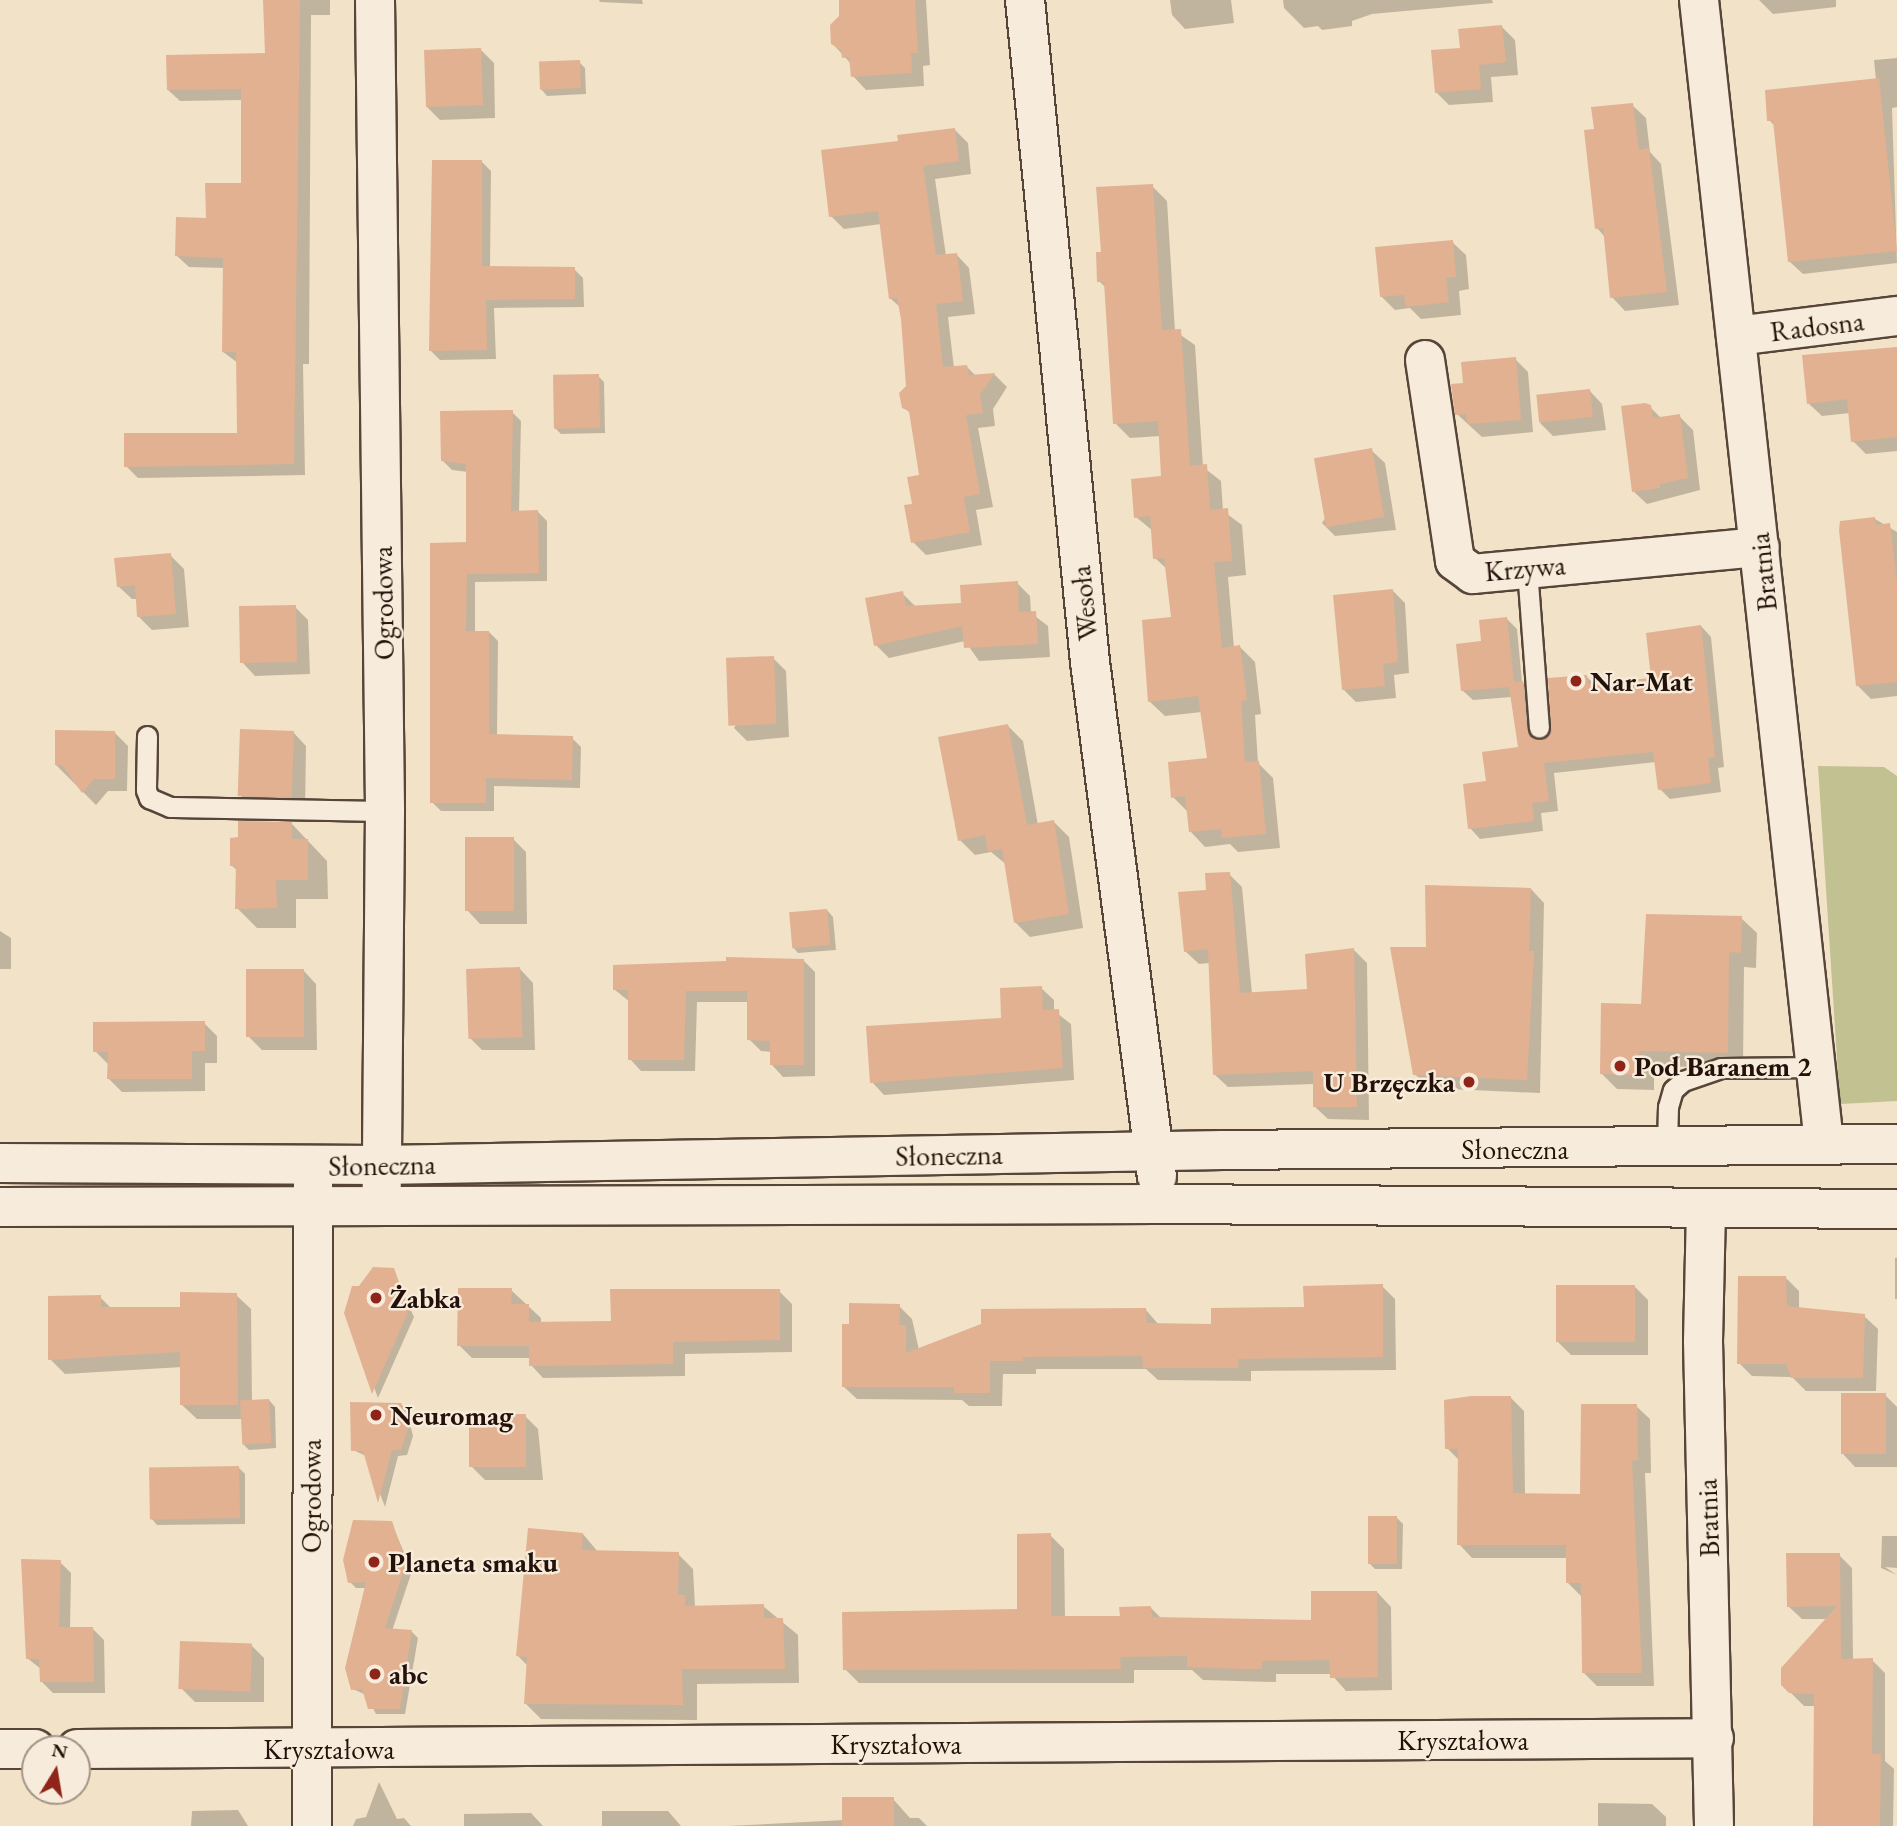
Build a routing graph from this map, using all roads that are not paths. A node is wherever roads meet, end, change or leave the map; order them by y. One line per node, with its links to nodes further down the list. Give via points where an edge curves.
1 (375, 0): 11 (street, Ogrodowa)
2 (1025, 0): 16 (street, Wesoła, via 1090,662)
3 (1699, 0): 5 (street, Bratnia)
4 (1897, 316): 5 (street, Radosna)
5 (1736, 336): 7 (street, Bratnia)
6 (1425, 360): 8 (street, Krzywa, via 1455,561 1473,574)
7 (1760, 547): 8 (street, Krzywa); 12 (street, Bratnia)
8 (1527, 569): 9 (lane)
9 (1539, 727)
10 (147, 736): 11 (lane, via 146,790 149,798 170,807)
11 (385, 811): 19 (street, Ogrodowa)
12 (1817, 1067): 13 (street, Bratnia); 15 (lane, via 1721,1068 1683,1081 1673,1090 1668,1108)
13 (1824, 1144): 14 (street, Słoneczna); 15 (street, Słoneczna)
14 (1897, 1144)
15 (1667, 1147): 16 (street, Słoneczna)
16 (1156, 1151): 19 (street, Słoneczna); 20 (street, Wesoła)
17 (0, 1163): 18 (street, Słoneczna)
18 (313, 1166): 19 (street, Słoneczna); 23 (street, Ogrodowa)
19 (381, 1166): 21 (street, Ogrodowa)
20 (1157, 1204): 21 (street, Słoneczna); 24 (street, Słoneczna)
21 (382, 1206): 23 (street, Słoneczna)
22 (0, 1207): 23 (street, Słoneczna)
23 (313, 1207): 30 (street, Ogrodowa)
24 (1706, 1209): 25 (street, Słoneczna); 26 (street, Bratnia, via 1703,1341)
25 (1897, 1209)
26 (1714, 1738): 30 (street, Kryształowa); 32 (street, Bratnia)
27 (0, 1749): 28 (street)
28 (21, 1749)
29 (91, 1749): 30 (street, Kryształowa)
30 (311, 1749): 31 (street, Ogrodowa)
31 (312, 1826)
32 (1714, 1826)

